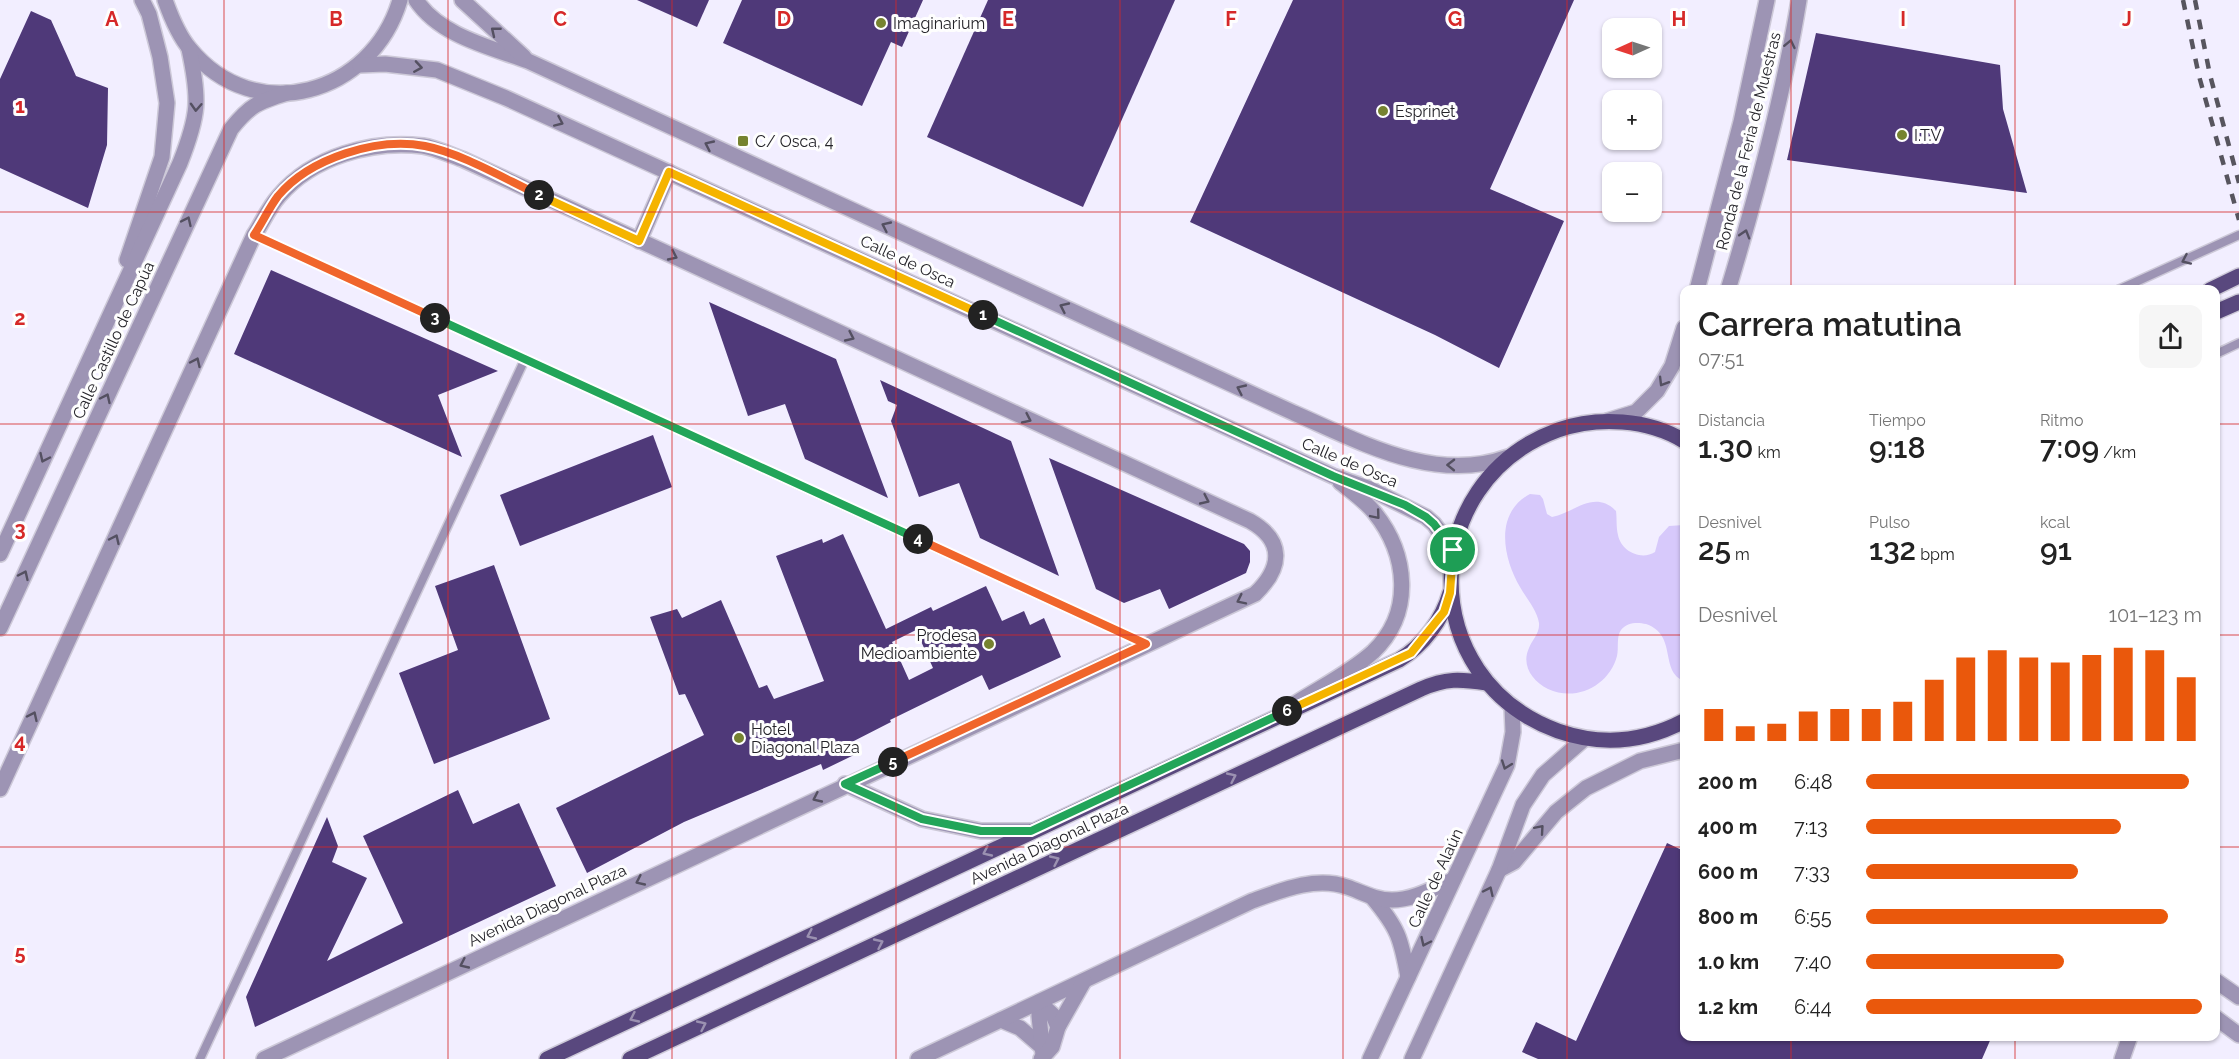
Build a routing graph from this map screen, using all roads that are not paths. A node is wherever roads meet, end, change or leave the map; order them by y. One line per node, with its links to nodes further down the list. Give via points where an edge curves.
1 (142, 0): 23 (street, via 160,57 168,104 162,157)
2 (165, 0): 8 (street, via 174,26)
3 (399, 0): 10 (street, via 386,34)
4 (417, 0): 9 (street, Calle de Osca, via 444,27)
5 (462, 0): 9 (street, one-way to 5)
6 (1767, 0): 17 (street, Ronda de la Feria de Muestras, via 1741,122)
7 (1799, 0): 18 (street, Ronda de la Feria de Muestras, one-way to 7, via 1759,185)
8 (189, 49): 11 (street, via 209,68 233,82 259,91); 23 (street, Calle Castillo de Capúa, one-way to 23, via 197,90 193,132)
9 (528, 61): 30 (street, Calle de Osca, one-way to 9, via 1491,463 1445,465 1389,453)
10 (360, 65): 11 (street, via 329,83); 12 (street, Calle de Osca, one-way to 12, via 436,70)
11 (287, 93): 35 (street, Calle Castillo de Capúa, one-way to 11, via 231,129 244,112 259,102)
12 (669, 172): 15 (street); 31 (street, Calle de Osca)
13 (254, 235): 15 (street, via 279,196 309,170 349,151 384,145 425,146 462,159); 27 (lane); 44 (street, one-way to 13)
14 (2239, 235): 19 (lane, one-way to 19)
15 (639, 241): 36 (street, Avenida Diagonal Plaza, one-way to 36, via 1250,520 1269,535 1276,558 1274,569 1268,582 1255,594)
16 (2239, 276): 20 (main road)
17 (1698, 285)
18 (1729, 285)
19 (2129, 285)
20 (2220, 285)
21 (2239, 302): 22 (main road)
22 (2220, 310)
23 (109, 317): 33 (street, Calle Castillo de Capúa, one-way to 33)
24 (1680, 341): 28 (street, one-way to 28, via 1672,366 1657,391 1636,412)
25 (2239, 343): 26 (lane)
26 (2220, 352)
27 (525, 359): 36 (lane); 59 (lane)
28 (1606, 421): 29 (main road, via 1642,424); 30 (main road, via 1571,425 1538,437)
29 (1680, 439)
30 (1508, 457): 32 (main road, via 1472,499)
31 (1333, 476): 32 (street, Calle de Osca, via 1368,488 1426,517); 39 (street, one-way to 39, via 1372,510 1394,543 1402,567 1397,616 1388,635 1372,653)
32 (1453, 550): 34 (main road)
33 (0, 554)
34 (1450, 593): 37 (main road, via 1456,625); 39 (main road, Avenida Diagonal Plaza, via 1444,612 1411,653)
35 (0, 628)
36 (1146, 644): 43 (street, Avenida Diagonal Plaza)
37 (1487, 683): 38 (main road); 62 (main road, Avenida Diagonal Plaza, one-way to 37, via 1427,686 1453,679)
38 (1512, 707): 41 (main road, via 1544,726); 47 (street, Calle de Alaún, one-way to 47, via 1512,750 1507,765)
39 (1272, 718): 45 (main road, Avenida Diagonal Plaza)
40 (1680, 723): 41 (main road, via 1638,738)
41 (1584, 739): 46 (street, via 1552,764 1533,788)
42 (1680, 751): 46 (street, one-way to 42, via 1514,862 1540,828 1586,788 1640,761)
43 (845, 784): 45 (street, Avenida Diagonal Plaza, via 922,819 981,831); 60 (street, Avenida Diagonal Plaza, one-way to 60)
44 (0, 789)
45 (1031, 831): 61 (main road, Avenida Diagonal Plaza, one-way to 61)
46 (1499, 870): 65 (street, one-way to 46)
47 (1453, 880): 48 (street, via 1393,900); 49 (street, Calle de Alaún, one-way to 49)
48 (1372, 897): 49 (street, via 1402,940); 50 (street, via 1346,886 1322,884 1280,891)
49 (1408, 977): 64 (street, Calle de Alaún)
50 (1084, 981): 53 (street); 56 (street)
51 (2220, 984): 52 (street)
52 (2239, 997)
53 (1039, 1002): 54 (street); 56 (street, via 1053,1015); 58 (street)
54 (1001, 1020): 58 (street, via 1020,1028); 63 (street)
55 (2220, 1021): 57 (street)
56 (1058, 1027): 58 (street, via 1052,1047)
57 (2239, 1035)
58 (1042, 1054)
59 (201, 1059)
60 (264, 1059)
61 (547, 1059)
62 (630, 1059)
63 (918, 1059)
64 (1370, 1059)
65 (1412, 1059)

